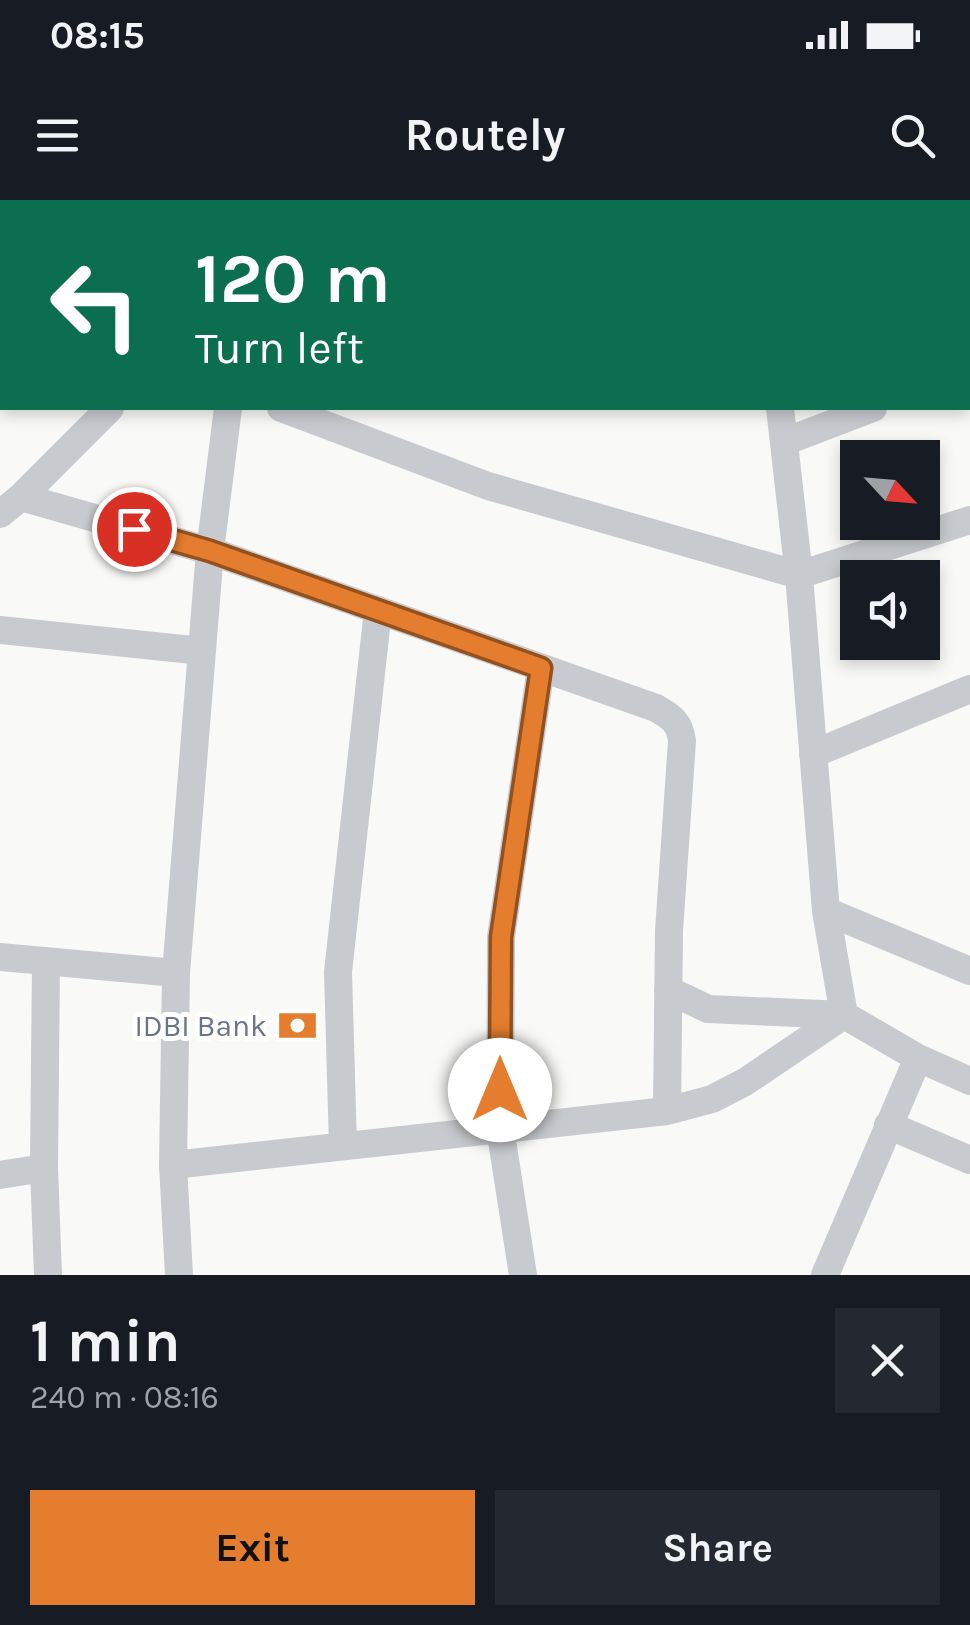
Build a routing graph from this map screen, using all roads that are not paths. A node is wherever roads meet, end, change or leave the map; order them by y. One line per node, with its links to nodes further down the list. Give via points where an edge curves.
1 (108, 410): 7 (street)
2 (228, 410): 9 (street)
3 (286, 410): 10 (street, via 488,486)
4 (780, 410): 6 (street)
5 (869, 410): 6 (street)
6 (784, 442): 10 (street)
7 (11, 506): 9 (street)
8 (970, 520): 10 (street)
9 (210, 551): 11 (street); 13 (street)
10 (799, 575): 16 (street)
11 (378, 610): 14 (street); 29 (street, via 338,972)
12 (0, 630): 13 (street)
13 (202, 651): 21 (street)
14 (541, 668): 22 (street, via 656,708 680,727); 28 (street, via 501,937)
15 (970, 689): 16 (street)
16 (813, 754): 17 (street)
17 (826, 912): 20 (street); 23 (street)
18 (0, 957): 19 (street)
19 (46, 960): 21 (street); 32 (street)
20 (970, 971)
21 (176, 973): 31 (street)
22 (668, 990): 23 (street, via 708,1010); 26 (street)
23 (844, 1015): 24 (street); 26 (street, via 745,1082)
24 (918, 1058): 25 (street); 27 (street)
25 (970, 1081)
26 (667, 1110): 28 (street)
27 (888, 1125): 30 (street); 37 (street)
28 (500, 1128): 29 (street); 36 (street)
29 (343, 1146): 31 (street)
30 (970, 1160)
31 (173, 1165): 35 (street)
32 (44, 1168): 33 (street); 34 (street)
33 (0, 1174)
34 (48, 1275)
35 (178, 1275)
36 (523, 1275)
37 (825, 1275)

